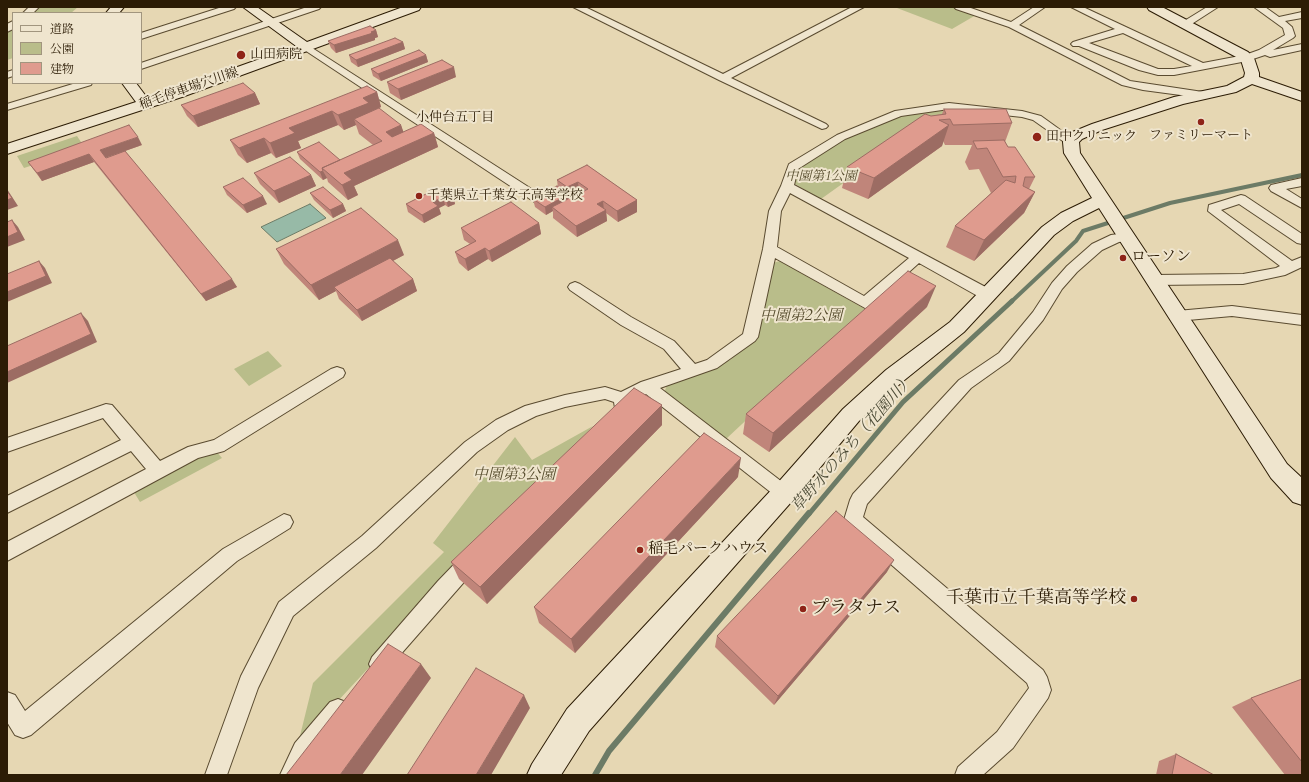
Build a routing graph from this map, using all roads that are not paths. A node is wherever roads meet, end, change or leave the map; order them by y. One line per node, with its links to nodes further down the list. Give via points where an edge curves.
1 (231, 7): 21 (street)
2 (249, 7): 17 (street)
3 (316, 7): 17 (street)
4 (381, 7): 14 (street)
5 (415, 7): 14 (street, 稲毛停車場穴川線)
6 (578, 7): 29 (street)
7 (859, 7): 29 (street)
8 (960, 7): 19 (street)
9 (1040, 7): 19 (street)
10 (1076, 7): 20 (street)
11 (1153, 7): 18 (street)
12 (1213, 7): 18 (street)
13 (1259, 7): 16 (street)
14 (394, 15): 23 (street, 稲毛停車場穴川線)
15 (1302, 15): 16 (street)
16 (1277, 20): 26 (street, via 1287,27 1290,36)
17 (272, 22): 23 (street); 27 (street)
18 (1184, 25): 26 (street)
19 (1012, 26): 25 (street)
20 (1122, 30): 22 (street); 28 (street)
21 (142, 36)
22 (1079, 43): 25 (street); 28 (street, via 1158,72 1174,72)
23 (306, 47): 35 (street, 稲毛停車場穴川線); 42 (street)
24 (1302, 47): 26 (street)
25 (1061, 49): 33 (street, via 1126,83)
26 (1252, 56): 28 (street); 30 (street)
27 (142, 66)
28 (1201, 66)
29 (723, 78): 37 (street)
30 (1251, 79): 33 (street, via 1231,89); 34 (street)
31 (84, 84): 36 (street)
32 (131, 84): 35 (street)
33 (1203, 95): 38 (street, via 1153,107 1097,127 1076,136)
34 (1302, 97)
35 (145, 105): 39 (street, 稲毛停車場穴川線)
36 (7, 107)
37 (822, 126)
38 (1072, 142): 41 (street, via 1036,118 1022,114 949,106 899,113 841,136 794,167); 44 (street, via 1072,153)
39 (7, 149)
40 (1302, 182): 43 (street, via 1275,188)
41 (787, 186): 47 (street, via 775,212); 48 (street)
42 (540, 200)
43 (1302, 204)
44 (1107, 205): 45 (street); 52 (street, via 1067,217 1048,231)
45 (1124, 233): 50 (street); 75 (street, via 1097,247 1072,269 1004,357 965,384 859,500 853,520 1036,677 1040,690 1005,740)
46 (1302, 240): 49 (street, via 1241,199 1214,208 1214,211)
47 (770, 249): 48 (street, via 865,303); 55 (street, via 750,337 712,364)
48 (918, 257): 52 (street)
49 (1296, 264): 50 (street, via 1280,272 1243,279)
50 (1154, 280): 53 (street)
51 (575, 287): 55 (street, via 669,346)
52 (988, 296): 63 (street, via 957,326 894,376 851,415)
53 (1177, 316): 54 (street, via 1232,311); 64 (street, via 1279,471)
54 (1302, 320)
55 (692, 371): 57 (street)
56 (336, 373): 62 (street, via 218,446 194,452)
57 (647, 386): 58 (street); 63 (street)
58 (625, 399): 59 (street); 72 (street, via 605,393 598,394 531,411 502,425 471,447 369,542 286,609 249,684)
59 (612, 414)
60 (133, 442): 61 (street, via 106,410); 62 (street); 65 (street)
61 (7, 445)
62 (158, 472): 68 (street)
63 (784, 493): 74 (street, via 578,720)
64 (1302, 494)
65 (7, 505)
66 (284, 522): 71 (street, via 230,555 23,727)
67 (483, 548): 69 (street)
68 (7, 552)
69 (369, 675)
70 (348, 698): 73 (street, via 303,751)
71 (7, 703)
72 (216, 775)
73 (291, 775)
74 (543, 775)
75 (966, 775)

